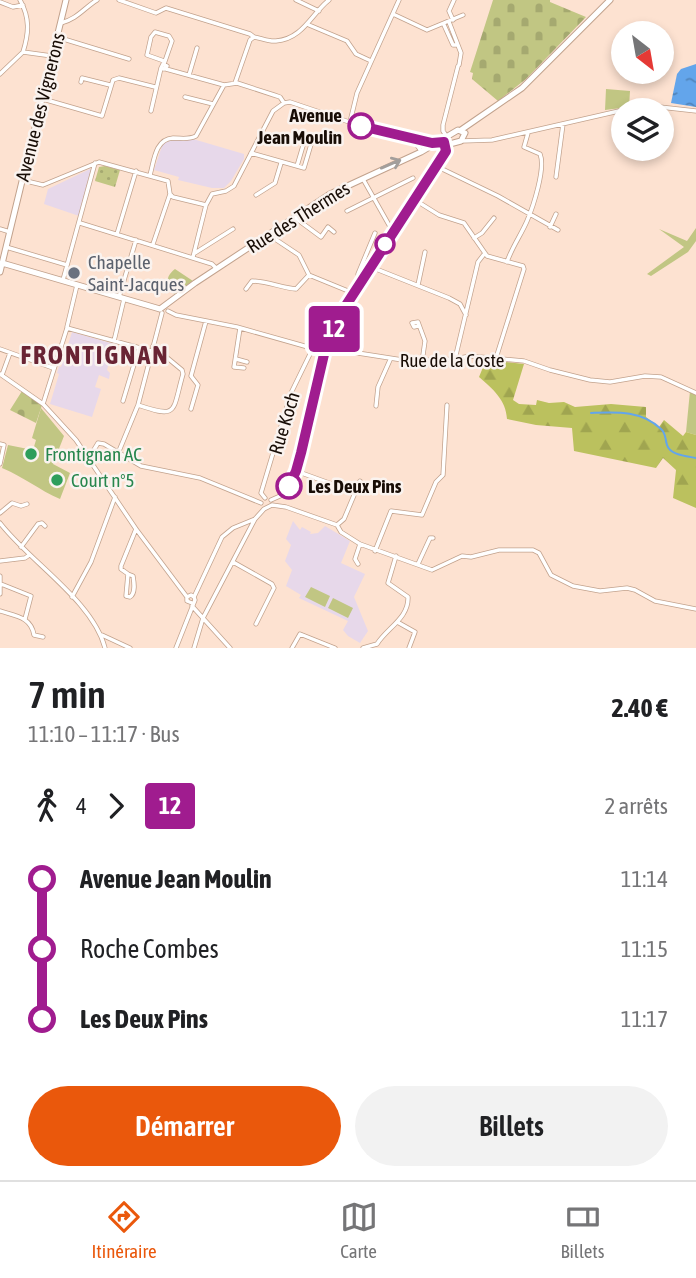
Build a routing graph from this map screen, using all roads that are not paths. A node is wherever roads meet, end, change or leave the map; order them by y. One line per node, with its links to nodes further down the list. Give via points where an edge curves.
1 (20, 0): 13 (street)
2 (66, 0): 20 (main road, Avenue des Vignerons)
3 (87, 0): 15 (street)
4 (97, 0): 15 (street)
5 (119, 0): 14 (street)
6 (139, 0): 14 (street)
7 (296, 0): 16 (street)
8 (330, 0): 16 (street)
9 (399, 0): 17 (street)
10 (454, 0): 19 (street)
11 (610, 0): 46 (main road, via 525,86)
12 (0, 2): 13 (street)
13 (23, 5): 25 (street, via 28,24)
14 (137, 6): 23 (street, via 156,13 166,8)
15 (85, 8): 20 (street, via 79,16)
16 (319, 11): 21 (street)
17 (393, 14): 19 (street, via 427,30); 28 (street)
18 (463, 15): 19 (street)
19 (449, 22): 48 (street, via 453,45 461,53 443,125)
20 (60, 23): 22 (main road, Avenue des Vignerons)
21 (309, 25): 23 (street, via 279,41); 28 (street, via 346,41 356,54)
22 (57, 37): 26 (main road, Avenue des Vignerons); 27 (street)
23 (254, 37): 33 (street, via 247,43)
24 (197, 48): 31 (street)
25 (23, 52): 26 (street); 30 (street)
26 (52, 56): 38 (main road, Avenue des Vignerons)
27 (129, 59)
28 (372, 61): 43 (street)
29 (164, 65): 29 (street, via 172,41 155,32 147,55); 31 (street); 36 (street)
30 (0, 74)
31 (189, 75): 35 (street)
32 (81, 82): 34 (street, via 82,78)
33 (235, 83): 35 (street); 39 (street, via 274,94)
34 (110, 85): 36 (street, via 119,78); 38 (street, via 102,116)
35 (224, 85): 40 (street)
36 (155, 87): 41 (street)
37 (185, 97): 40 (street)
38 (41, 99): 60 (main road, Avenue des Vignerons)
39 (284, 103): 43 (street); 50 (street, via 273,111)
40 (214, 104): 56 (street, via 197,136 162,142)
41 (151, 111)
42 (696, 111): 44 (street, via 632,108)
43 (350, 122): 47 (street)
44 (563, 123): 45 (street); 57 (street)
45 (529, 132): 46 (street, via 480,140); 68 (street, via 524,146 542,158)
46 (463, 135): 48 (main road); 48 (main road)
47 (412, 138): 48 (street); 49 (street)
48 (445, 143): 49 (main road, Rue des Thermes); 54 (street)
49 (422, 152): 58 (main road, Rue des Thermes, one-way to 49)
50 (251, 153): 52 (street); 65 (street, via 233,186 212,194)
51 (95, 163): 55 (street); 60 (street, via 43,185); 71 (street)
52 (281, 163): 53 (street); 62 (street, via 275,183)
53 (297, 166): 53 (street, via 304,168 312,141 305,139)
54 (436, 166): 64 (street); 68 (street)
55 (136, 171): 56 (street); 80 (street)
56 (150, 175): 61 (street, via 168,180)
57 (556, 177)
58 (362, 178): 63 (street); 69 (main road, Rue des Thermes)
59 (413, 178): 63 (street)
60 (22, 180): 76 (main road, Avenue des Vignerons)
61 (170, 194): 65 (street); 84 (street)
62 (256, 195)
63 (373, 198): 66 (street); 78 (street)
64 (415, 200): 78 (street); 82 (street, via 464,223)
65 (206, 205): 90 (street)
66 (347, 211)
67 (556, 214): 72 (street)
68 (529, 215): 72 (street); 92 (street)
69 (294, 217): 77 (street, via 321,237 328,227); 81 (main road, Rue des Thermes)
70 (494, 218): 82 (street)
71 (80, 223): 80 (street); 93 (street)
72 (550, 227): 75 (street)
73 (0, 229): 76 (street)
74 (233, 229): 90 (street)
75 (558, 230)
76 (10, 232): 85 (main road, Avenue des Vignerons)
77 (334, 232)
78 (393, 232): 89 (street)
79 (375, 233): 86 (street)
80 (117, 234): 83 (street)
81 (269, 235): 95 (main road, Rue des Thermes); 98 (street, via 299,255)
82 (474, 239): 88 (street)
83 (136, 240): 84 (street); 104 (street)
84 (153, 245): 90 (street)
85 (6, 247): 91 (main road, Avenue des Vignerons); 93 (street)
86 (369, 250): 89 (street); 97 (street)
87 (425, 252): 101 (street)
88 (485, 253): 92 (street); 106 (street, via 478,262)
89 (378, 255): 94 (street)
90 (194, 256): 95 (street)
91 (1, 262): 96 (main road, Avenue des Vignerons); 99 (main road)
92 (507, 262): 121 (street, via 524,269)
93 (67, 265): 99 (street)
94 (371, 267): 101 (street); 103 (street)
95 (217, 269): 107 (main road, Rue des Thermes)
96 (0, 271)
97 (358, 274)
98 (309, 275): 102 (street, via 296,289 257,280); 103 (street)
99 (63, 280): 100 (main road)
100 (77, 285): 104 (main road); 111 (street)
101 (418, 285): 105 (street)
102 (246, 289)
103 (353, 293): 114 (street)
104 (122, 298): 107 (main road); 113 (street)
105 (462, 306): 106 (street); 108 (street)
106 (468, 306): 108 (street)
107 (164, 309): 109 (street, Rue de la Coste); 115 (street)
108 (466, 315): 123 (street)
109 (206, 321): 112 (street, Rue de la Coste); 136 (street, via 191,376 198,385)
110 (418, 327): 126 (street, via 425,341)
111 (67, 328): 113 (street); 127 (street)
112 (240, 328): 117 (street, Rue de la Coste); 122 (street)
113 (114, 341): 116 (street)
114 (327, 345): 117 (street, Rue de la Coste); 124 (street, Rue de la Coste); 141 (street)
115 (153, 346): 119 (street); 133 (street, via 183,374 173,409 161,413)
116 (139, 348): 119 (street); 131 (street)
117 (313, 348): 145 (street, Rue Koch, via 291,393 261,492)
118 (0, 349): 120 (street)
119 (151, 351): 133 (street)
120 (10, 353): 127 (street); 129 (street)
121 (496, 358): 123 (street, Rue de la Coste); 130 (street, Rue de la Coste, via 590,380 661,377)
122 (236, 359): 125 (street); 128 (street, via 234,367)
123 (455, 359): 126 (street, Rue de la Coste)
124 (390, 360): 126 (street, Rue de la Coste); 135 (street, via 378,387)
125 (247, 362)
126 (422, 362)
127 (53, 368): 132 (street)
128 (244, 368)
129 (1, 374): 132 (street)
130 (696, 393)
131 (123, 401)
132 (43, 404): 144 (street, via 76,440)
133 (138, 405): 138 (street)
134 (447, 405): 159 (street, via 443,475 422,515 391,511)
135 (376, 406)
136 (191, 409)
137 (0, 444): 140 (street, via 4,445)
138 (119, 452): 139 (street, via 98,443); 146 (street, via 141,466 200,478)
139 (92, 453)
140 (0, 464)
141 (296, 471): 143 (street); 147 (street, via 285,491)
142 (360, 481): 143 (street)
143 (354, 492): 153 (street)
144 (115, 497): 155 (street); 170 (street, via 91,562)
145 (265, 498): 146 (street); 147 (street)
146 (261, 503): 149 (street)
147 (271, 503): 149 (street); 153 (street)
148 (27, 504): 150 (street, via 12,503)
149 (264, 509): 151 (street)
150 (0, 513)
151 (255, 519): 163 (street); 172 (street, via 222,537)
152 (0, 523): 158 (street)
153 (337, 525): 157 (street, via 341,533)
154 (45, 526): 158 (street, via 38,524)
155 (136, 529): 166 (street, via 121,566); 171 (street)
156 (433, 538): 165 (street)
157 (360, 544): 159 (street); 164 (street)
158 (21, 548): 160 (street)
159 (374, 551): 161 (street)
160 (29, 555): 162 (street); 170 (street)
161 (396, 556): 165 (street); 178 (street, via 388,583 409,602)
162 (0, 561)
163 (233, 562): 176 (street); 179 (street, via 274,588)
164 (358, 564)
165 (418, 564): 174 (street, via 437,569 462,556 537,550 551,575 573,586 600,591 627,588 655,601)
166 (128, 574): 166 (street, via 125,592 130,597 134,579)
167 (0, 576): 168 (street)
168 (1, 584): 169 (street); 177 (street, via 31,596)
169 (0, 594)
170 (72, 597): 180 (street)
171 (187, 597): 172 (street); 173 (street)
172 (194, 597): 173 (street)
173 (192, 605): 176 (street); 184 (street)
174 (696, 609)
175 (0, 611): 177 (street)
176 (203, 618): 185 (street); 186 (street)
177 (25, 620): 181 (street, via 33,625 34,635)
178 (399, 623): 189 (street, via 386,630 377,644); 190 (street, via 415,632)
179 (256, 624)
180 (103, 635): 182 (street); 183 (street)
181 (43, 637)
182 (105, 648)
183 (130, 648)
184 (176, 648)
185 (194, 648)
186 (230, 648)
187 (292, 648): 188 (street, via 300,634)
188 (335, 648)
189 (363, 648)
190 (409, 648)

